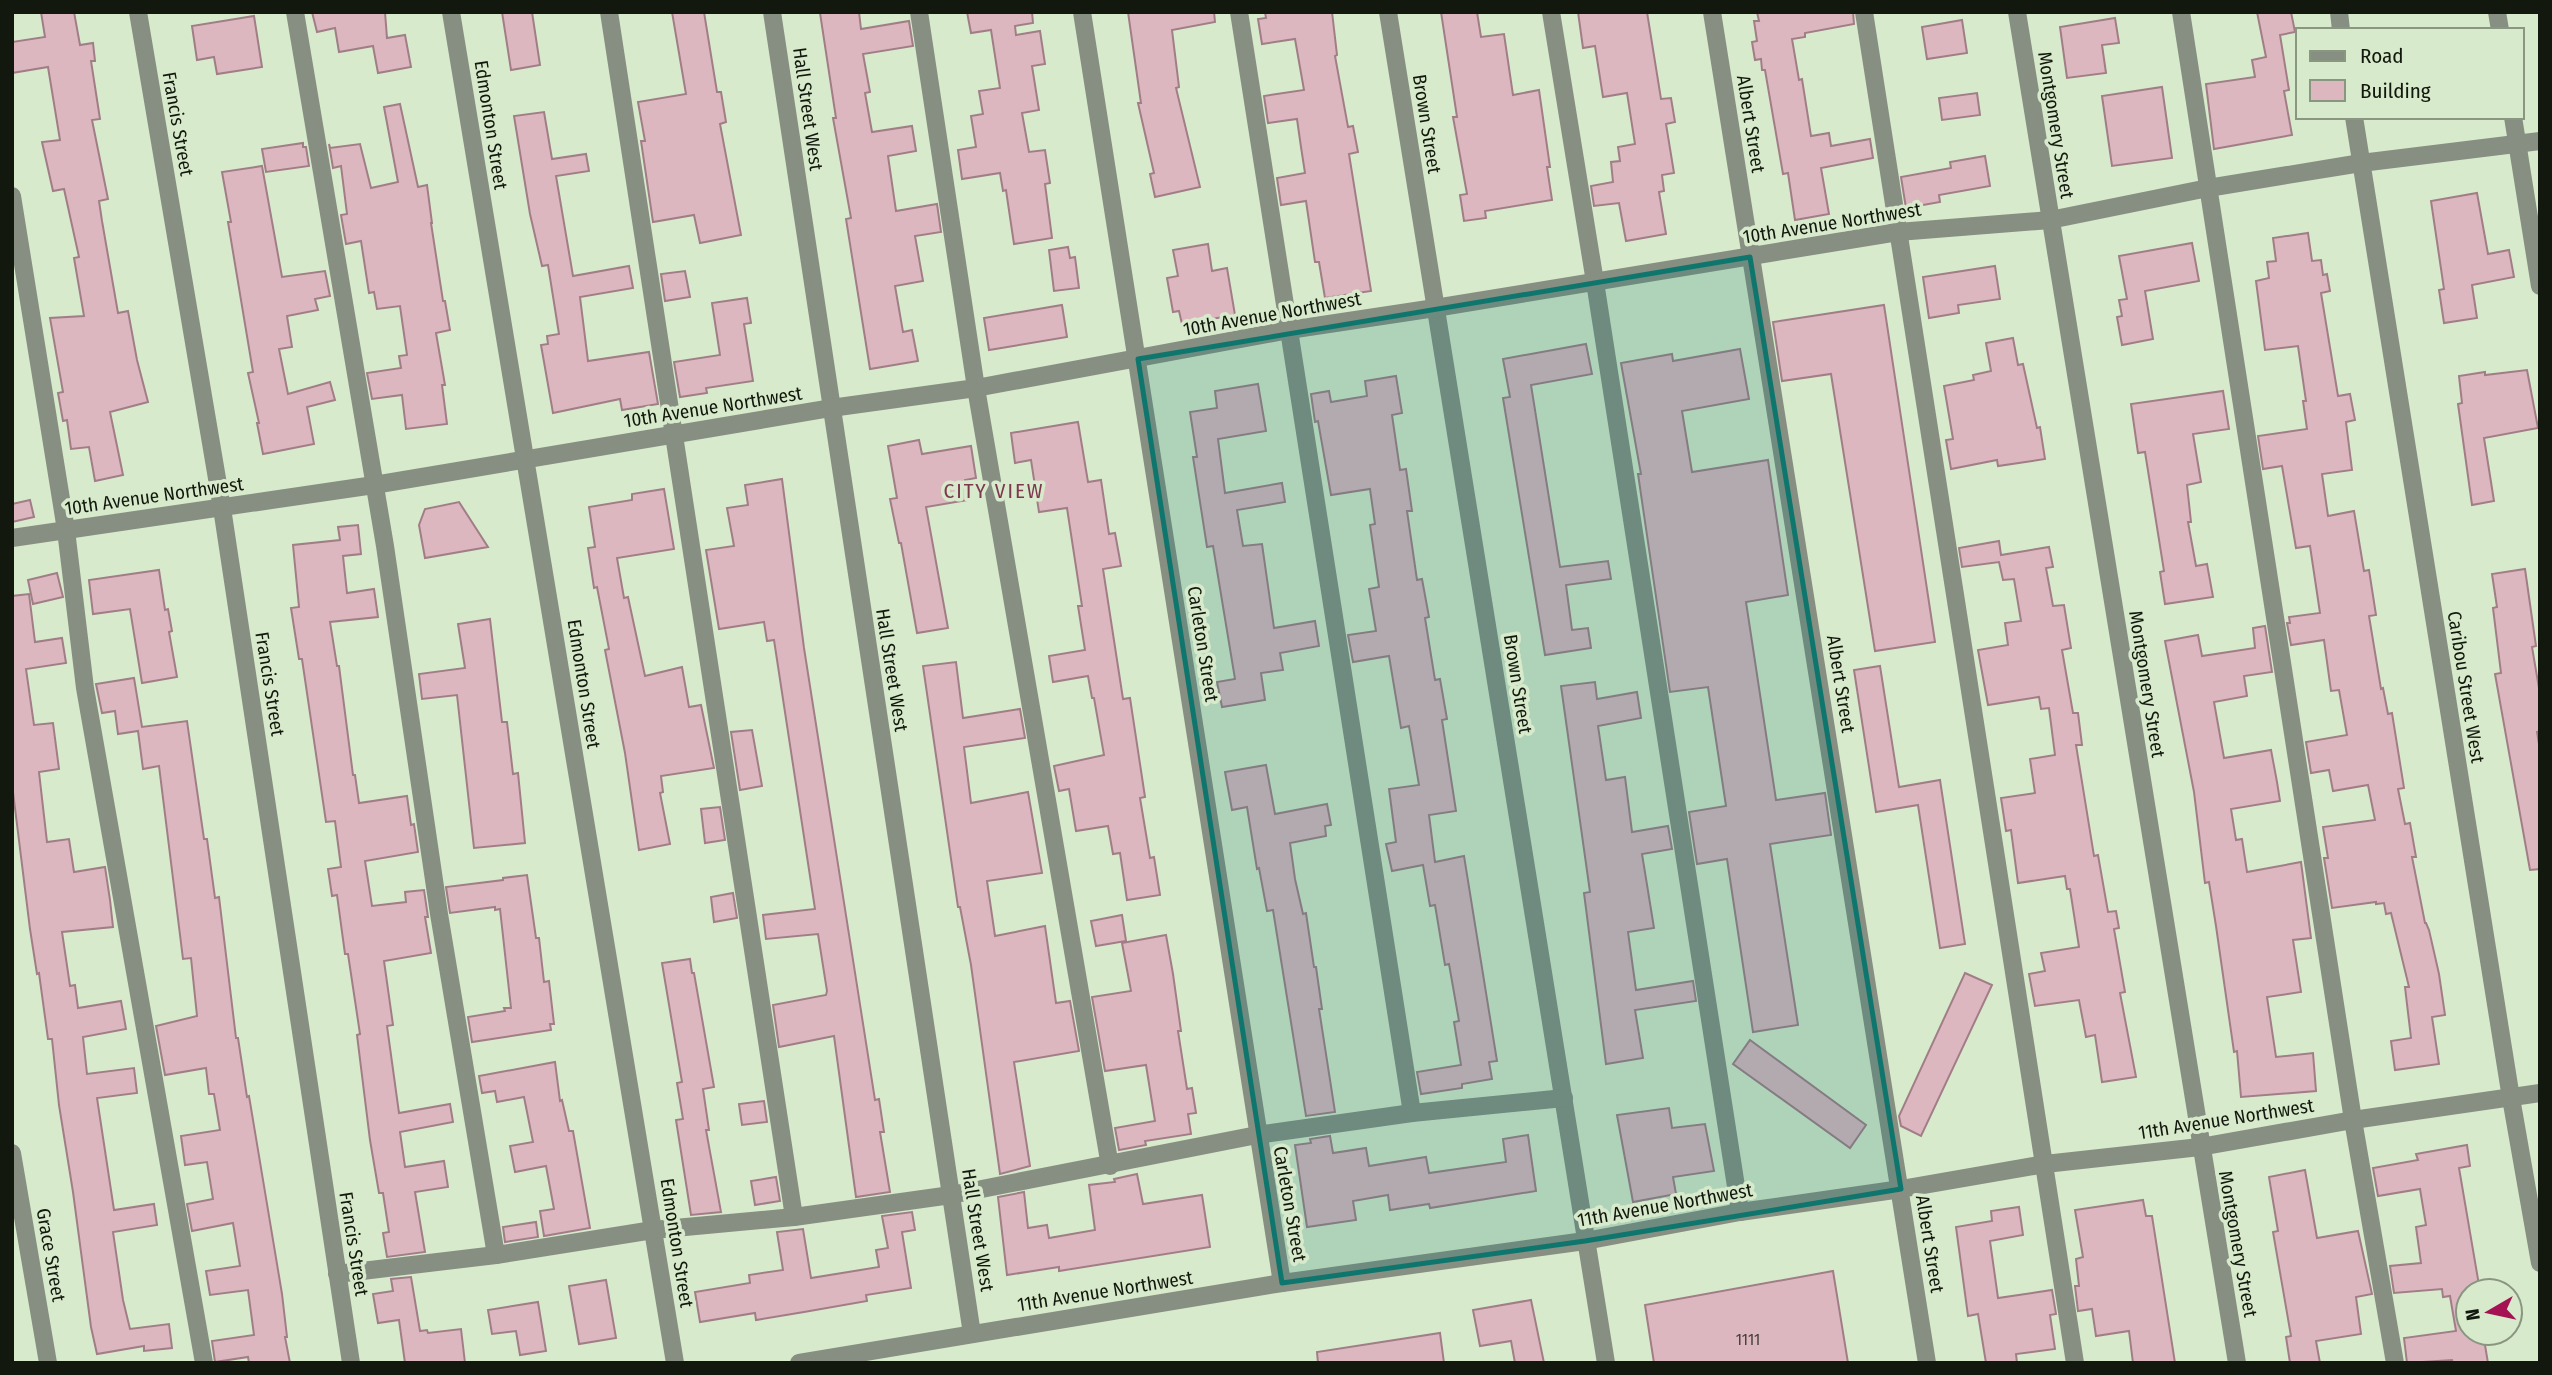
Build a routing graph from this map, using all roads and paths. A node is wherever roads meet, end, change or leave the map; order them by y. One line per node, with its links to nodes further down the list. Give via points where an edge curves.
1 (138, 12): 35 (street, Francis Street)
2 (295, 12): 34 (street)
3 (451, 12): 33 (street, Edmonton Street)
4 (609, 12): 32 (street)
5 (772, 12): 31 (street, Hall Street West)
6 (919, 12): 30 (street)
7 (1082, 12): 29 (street, Carleton Street)
8 (1239, 12): 28 (street)
9 (1388, 12): 27 (street, Brown Street)
10 (1551, 12): 25 (street)
11 (1712, 12): 24 (street, Albert Street)
12 (1864, 12): 23 (street)
13 (2017, 12): 22 (street, Montgomery Street)
14 (2180, 12): 20 (street)
15 (2354, 119): 19 (street, Caribou Street West)
16 (2514, 119): 18 (street)
17 (2540, 141): 18 (street, 10th Avenue Northwest)
18 (2518, 145): 19 (street, 10th Avenue Northwest); 26 (street)
19 (2361, 163): 20 (street, 10th Avenue Northwest); 40 (street, Caribou Street West)
20 (2208, 188): 22 (street, 10th Avenue Northwest); 42 (street)
21 (12, 197): 36 (street)
22 (2050, 220): 23 (street, 10th Avenue Northwest); 44 (street, Montgomery Street)
23 (1898, 232): 24 (street, 10th Avenue Northwest); 46 (street)
24 (1751, 257): 25 (street, 10th Avenue Northwest); 48 (street, Albert Street)
25 (1595, 282): 27 (street, 10th Avenue Northwest); 50 (street)
26 (2540, 286)
27 (1435, 308): 28 (street, 10th Avenue Northwest); 39 (street, Brown Street)
28 (1289, 330): 29 (street, 10th Avenue Northwest); 41 (street)
29 (1138, 359): 30 (street, 10th Avenue Northwest); 43 (street, Carleton Street)
30 (976, 388): 31 (street, 10th Avenue Northwest); 47 (street)
31 (831, 408): 32 (street, 10th Avenue Northwest); 49 (street, Hall Street West)
32 (674, 434): 33 (street, 10th Avenue Northwest); 51 (street)
33 (525, 460): 34 (street, 10th Avenue Northwest); 52 (street, Edmonton Street)
34 (374, 485): 35 (street, 10th Avenue Northwest); 54 (street)
35 (222, 508): 36 (street, 10th Avenue Northwest); 56 (street, Francis Street)
36 (66, 530): 37 (street, 10th Avenue Northwest); 60 (street, via 85,688)
37 (12, 538)
38 (2540, 1093): 40 (street, 11th Avenue Northwest)
39 (1564, 1098): 41 (street); 53 (street, Brown Street)
40 (2511, 1098): 42 (street, 11th Avenue Northwest); 55 (street, Caribou Street West)
41 (1412, 1113): 43 (street)
42 (2353, 1120): 44 (street, 11th Avenue Northwest); 68 (street)
43 (1257, 1135): 47 (street); 57 (street, Carleton Street)
44 (2200, 1147): 46 (street, 11th Avenue Northwest); 67 (street, Montgomery Street)
45 (12, 1153): 59 (street, Grace Street)
46 (2045, 1164): 48 (street, 11th Avenue Northwest); 66 (street)
47 (1110, 1166): 49 (street)
48 (1900, 1189): 50 (street, 11th Avenue Northwest); 65 (street, Albert Street)
49 (951, 1195): 51 (street); 58 (street, Hall Street West)
50 (1740, 1212): 53 (street, 11th Avenue Northwest)
51 (794, 1217): 52 (street)
52 (653, 1230): 54 (street); 62 (street, Edmonton Street)
53 (1585, 1241): 57 (street, 11th Avenue Northwest); 64 (street, Brown Street)
54 (496, 1255): 56 (street)
55 (2540, 1263)
56 (337, 1274): 61 (street, Francis Street)
57 (1282, 1283): 58 (street, 11th Avenue Northwest)
58 (972, 1334): 63 (street, 11th Avenue Northwest)
59 (48, 1363)
60 (204, 1363)
61 (351, 1363)
62 (675, 1363)
63 (799, 1363)
64 (1606, 1363)
65 (1927, 1363)
66 (2075, 1363)
67 (2237, 1363)
68 (2395, 1363)

